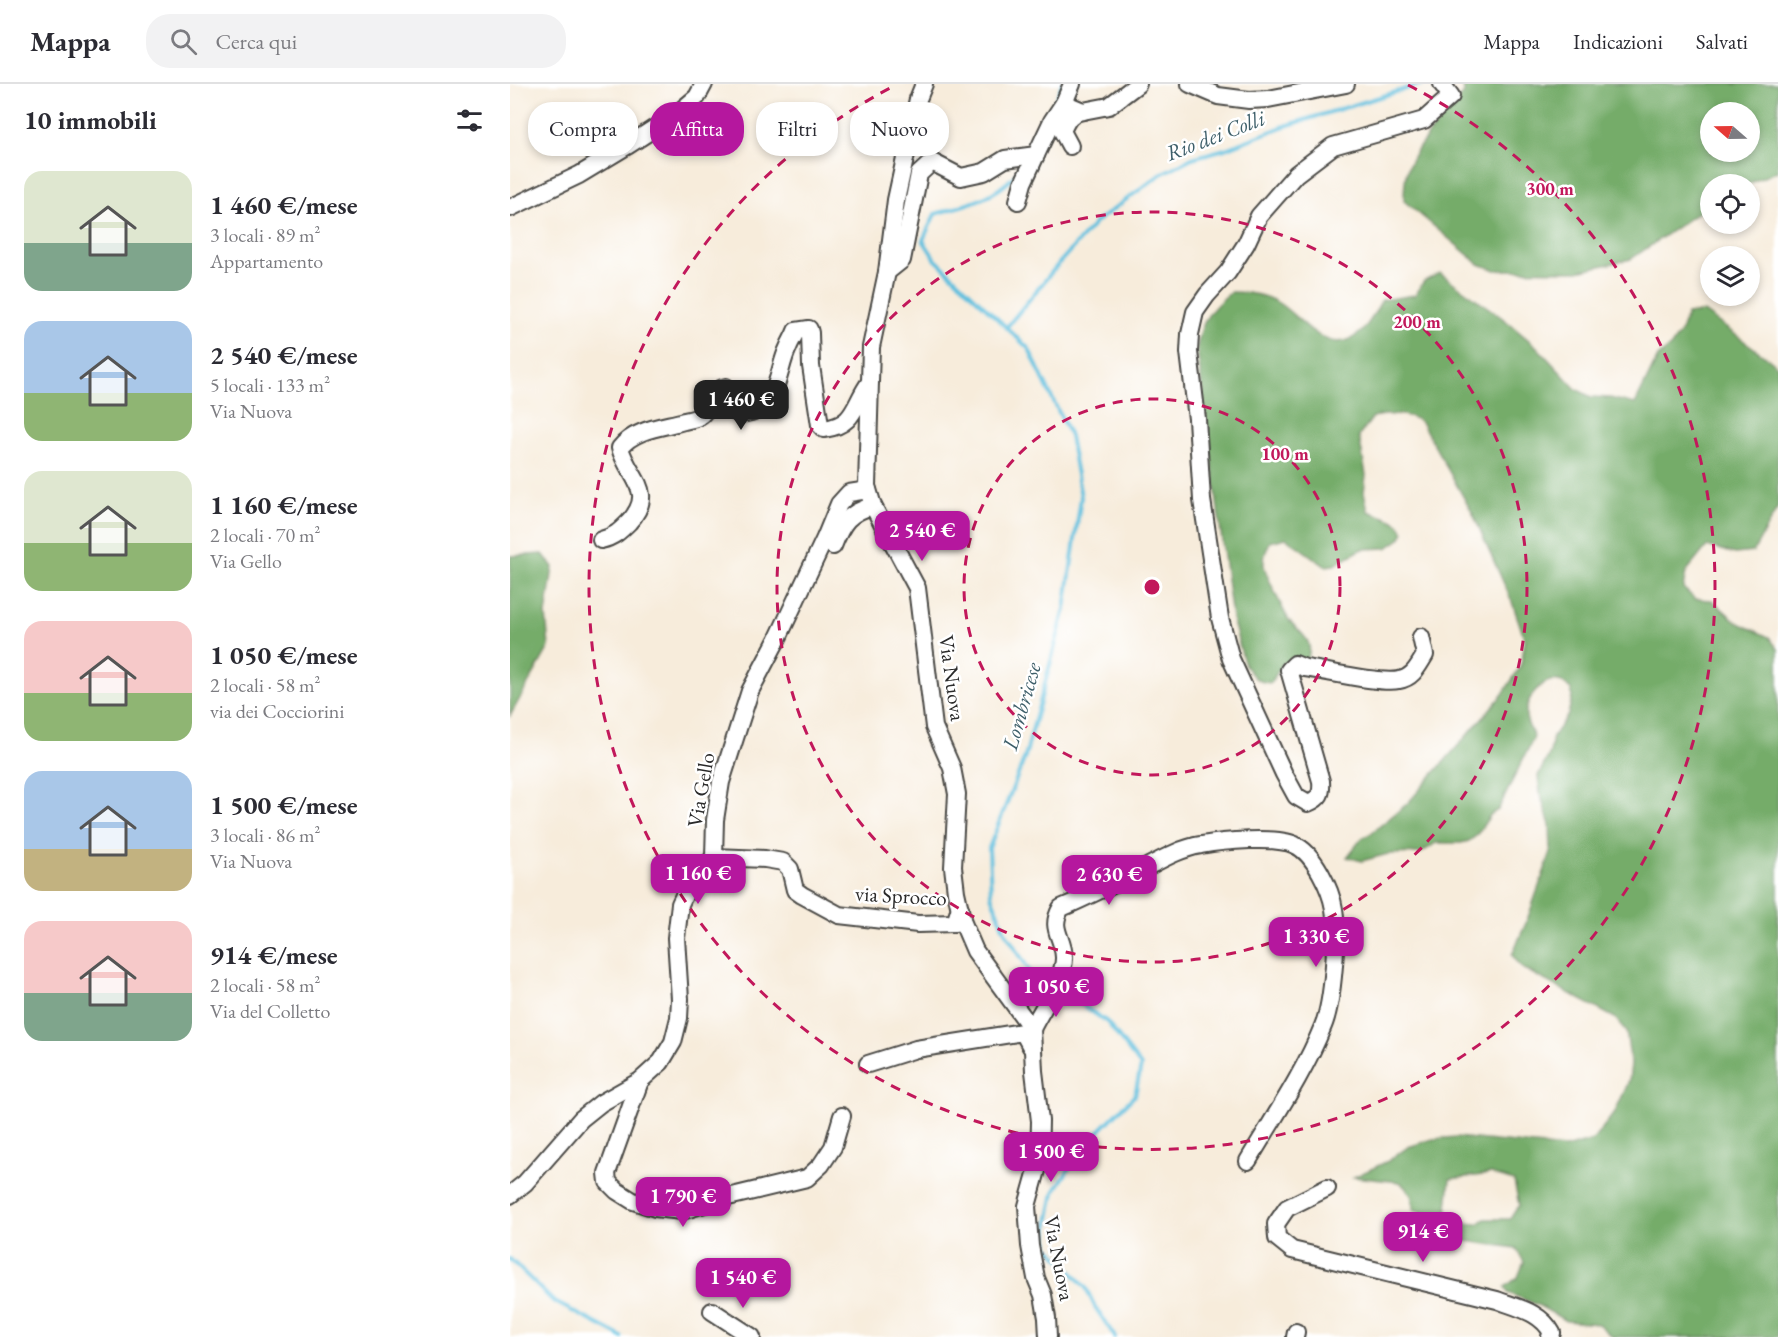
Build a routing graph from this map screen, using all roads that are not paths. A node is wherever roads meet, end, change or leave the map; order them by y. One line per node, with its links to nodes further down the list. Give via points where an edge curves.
1 (704, 84): 13 (street, via 697,98 627,146 579,175)
2 (924, 84): 14 (street, Via Nuova, via 896,200)
3 (1072, 84): 8 (street)
4 (1138, 84): 9 (street, via 1109,106)
5 (1190, 84): 6 (street, via 1218,96 1249,100)
6 (1346, 84)
7 (1446, 90): 20 (street, via 1424,120 1333,146 1296,174 1259,216 1228,272 1195,312 1189,351 1202,500 1220,618 1231,659 1296,796 1308,803 1317,800 1322,792 1289,670 1295,664 1400,680 1415,672 1425,655)
8 (1064, 103): 9 (street); 11 (street)
9 (1083, 111): 10 (street, via 1068,118 1062,131)
10 (1070, 146)
11 (1036, 155): 12 (street); 14 (street, via 1005,159 984,172 961,177 932,162 919,174 902,260)
12 (1018, 201)
13 (510, 208)
14 (887, 272): 15 (street, Via Nuova, via 871,347)
15 (870, 382): 16 (street, Via Nuova); 18 (street, via 850,418 838,427 824,429 820,425 811,366 809,329 796,331 775,387 761,408 739,414 730,407 726,387 719,388 699,417 625,441 620,448 642,498 637,513 622,529)
16 (868, 490): 17 (street, Via Nuova); 19 (street, Via Gello, via 849,494 839,504)
17 (873, 506): 19 (street, Via Gello, via 852,515 829,555); 22 (street, Via Nuova, via 917,588 934,727 952,768 957,794 952,867)
18 (601, 540)
19 (809, 571): 21 (street, Via Gello, via 750,691 725,766 715,820)
20 (1421, 637)
21 (714, 857): 22 (street, via Sprocco, via 783,862 790,869 795,890 839,915 918,924 955,923); 26 (street, Via Gello, via 687,889 680,904 676,938 680,999 674,1042 661,1062)
22 (960, 908): 23 (street, Via Nuova, via 975,951)
23 (1032, 1029): 24 (street, Via Nuova); 28 (street, via 1054,987 1064,957 1055,924 1061,908 1200,845 1279,840 1295,844 1305,851 1328,889 1334,908 1333,978 1324,1024)
24 (1033, 1051): 25 (street, via 1023,1032 916,1049); 33 (street, Via Nuova, via 1040,1163 1027,1206 1030,1246 1043,1295)
25 (868, 1064)
26 (640, 1081): 27 (street, Via Gello, via 608,1182 633,1201 655,1208 682,1211 807,1178 833,1147); 30 (street, Via Gello, via 581,1119)
27 (842, 1116)
28 (1248, 1161)
29 (1326, 1188): 34 (street, via 1287,1208 1276,1224 1277,1238 1292,1250 1497,1300 1546,1321)
30 (510, 1195)
31 (712, 1311): 32 (street)
32 (752, 1337)
33 (1048, 1337)
34 (1550, 1337)

